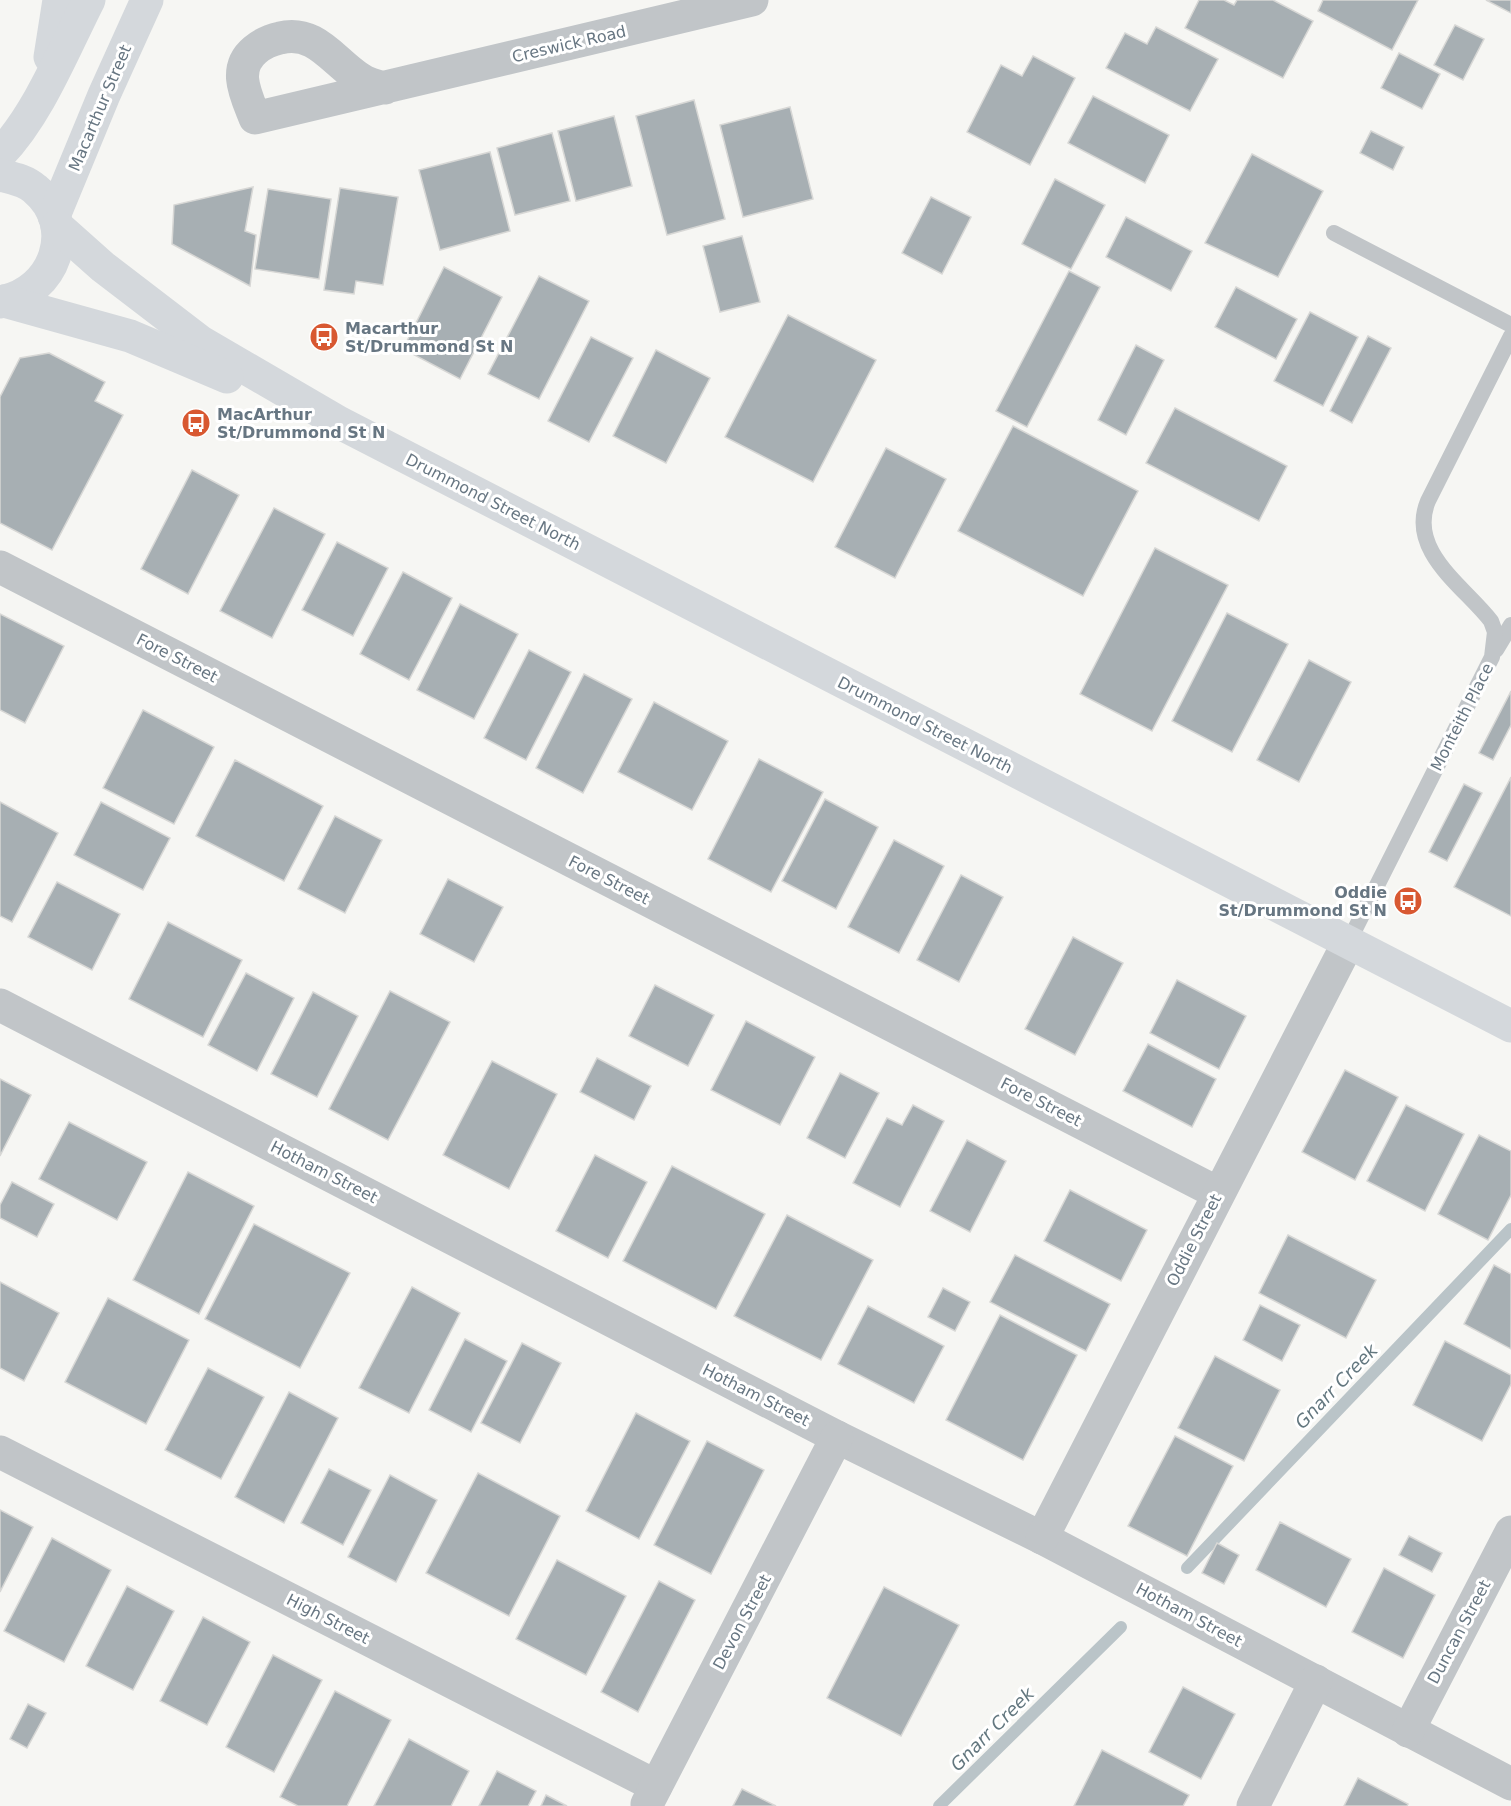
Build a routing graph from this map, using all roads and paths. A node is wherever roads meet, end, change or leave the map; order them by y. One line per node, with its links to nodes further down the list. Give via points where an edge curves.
1 (59, 0): 5 (main road)
2 (89, 0): 5 (main road)
3 (147, 0): 9 (main road, Macarthur Street, via 104,95)
4 (752, 0): 6 (street, Creswick Road)
5 (46, 85): 7 (main road, via 15,139)
6 (385, 88)
7 (0, 154)
8 (0, 175): 9 (main road, Drummond Street North, via 34,188)
9 (56, 221): 11 (main road, Macarthur Street, via 58,243 46,275 21,296); 14 (main road, Drummond Street North, via 103,267 201,342)
10 (1334, 233): 12 (lane)
11 (2, 301): 14 (main road, Drummond Street North, via 130,336)
12 (1511, 325)
13 (1511, 336): 17 (lane, Monteith Place, via 1428,501 1423,521 1427,544 1435,557 1491,621 1495,644)
14 (340, 423): 18 (main road, Drummond Street North)
15 (0, 567): 21 (street, Fore Street)
16 (1511, 625): 17 (lane)
17 (1488, 668): 18 (lane, Monteith Place)
18 (1348, 943): 20 (main road, Drummond Street North); 21 (street, Oddie Street)
19 (0, 1005): 22 (street, Hotham Street)
20 (1511, 1026)
21 (1218, 1193): 25 (street, Oddie Street)
22 (837, 1437): 25 (street, Hotham Street); 29 (street, Devon Street)
23 (0, 1452): 29 (street, High Street)
24 (1511, 1532): 27 (street, Duncan Street)
25 (1042, 1538): 26 (street, Hotham Street)
26 (1316, 1682): 27 (street, Hotham Street); 30 (street)
27 (1408, 1731): 28 (street, Hotham Street)
28 (1511, 1784)
29 (651, 1796)
30 (1253, 1806)

